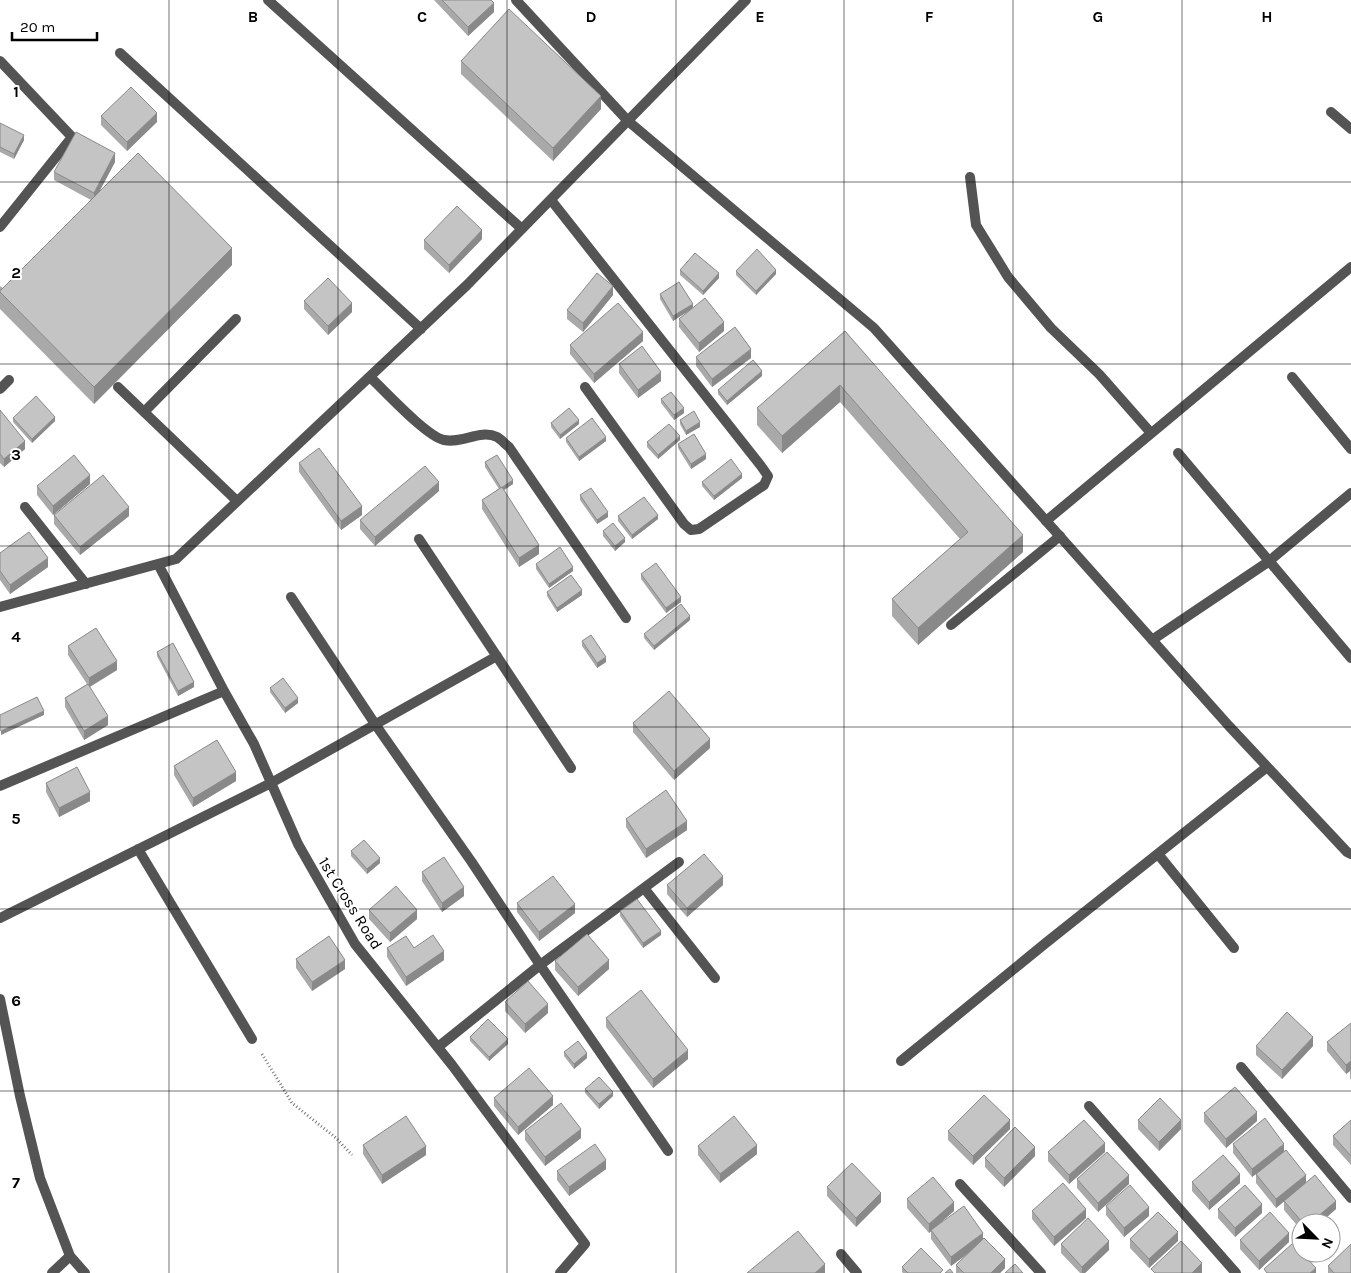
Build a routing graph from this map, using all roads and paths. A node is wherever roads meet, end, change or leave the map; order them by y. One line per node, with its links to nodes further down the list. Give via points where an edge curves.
1 (268, 0): 12 (street)
2 (516, 0): 7 (street)
3 (746, 0): 7 (street)
4 (120, 53): 15 (street)
5 (0, 61): 11 (street, via 72,137)
6 (1331, 112): 8 (street)
7 (628, 121): 10 (street); 29 (street, via 874,328)
8 (1351, 129)
9 (970, 177): 23 (street, via 976,225 1008,277 1051,328 1099,374)
10 (551, 200): 12 (street); 20 (street, via 761,466 768,476 764,485 700,529 691,530)
11 (0, 227)
12 (522, 229): 15 (street)
13 (1351, 267): 23 (street)
14 (236, 319): 22 (street)
15 (421, 329): 16 (street)
16 (370, 377): 27 (street); 37 (street, via 429,433 443,440 485,434 498,437 509,447)
17 (1292, 378): 24 (street)
18 (9, 380): 21 (street)
19 (118, 387): 22 (street)
20 (585, 387)
21 (0, 389)
22 (144, 412): 27 (street)
23 (1151, 433): 29 (street)
24 (1351, 449)
25 (1178, 453): 32 (street)
26 (1351, 493): 32 (street)
27 (237, 501): 33 (street, via 176,559)
28 (25, 507): 34 (street)
29 (1046, 521): 30 (street)
30 (1060, 536): 38 (street); 39 (street)
31 (419, 539): 40 (street)
32 (1268, 562): 39 (street); 41 (street)
33 (158, 564): 34 (street); 42 (street, 1st Cross Road)
34 (86, 584): 36 (street)
35 (291, 597): 43 (street)
36 (0, 607)
37 (626, 618)
38 (951, 625)
39 (1152, 640): 44 (street)
40 (497, 656): 43 (street); 45 (street)
41 (1351, 658)
42 (224, 691): 46 (street, 1st Cross Road, via 254,744); 47 (street)
43 (375, 724): 46 (street); 55 (street)
44 (1267, 767): 49 (street); 50 (street)
45 (572, 768)
46 (271, 783): 48 (street); 59 (street, 1st Cross Road, via 298,844 355,944)
47 (0, 786)
48 (138, 849): 53 (street); 58 (street)
49 (1350, 852)
50 (1158, 854): 54 (street); 60 (street)
51 (679, 862): 52 (street)
52 (644, 888): 55 (street); 56 (street)
53 (0, 918)
54 (1234, 948)
55 (540, 965): 59 (street); 63 (street)
56 (715, 978)
57 (0, 999): 68 (street, via 40,1178)
58 (252, 1039): 64 (path, via 292,1102)
59 (438, 1047): 71 (street, 1st Cross Road, via 584,1244)
60 (901, 1061)
61 (1241, 1067): 66 (street)
62 (1089, 1106): 74 (street)
63 (668, 1151)
64 (352, 1155)
65 (960, 1184): 73 (street)
66 (1351, 1198)
67 (841, 1254): 72 (street)
68 (70, 1256): 69 (street); 70 (street)
69 (52, 1273)
70 (85, 1273)
71 (560, 1273)
72 (858, 1273)
73 (1041, 1273)
74 (1236, 1273)

